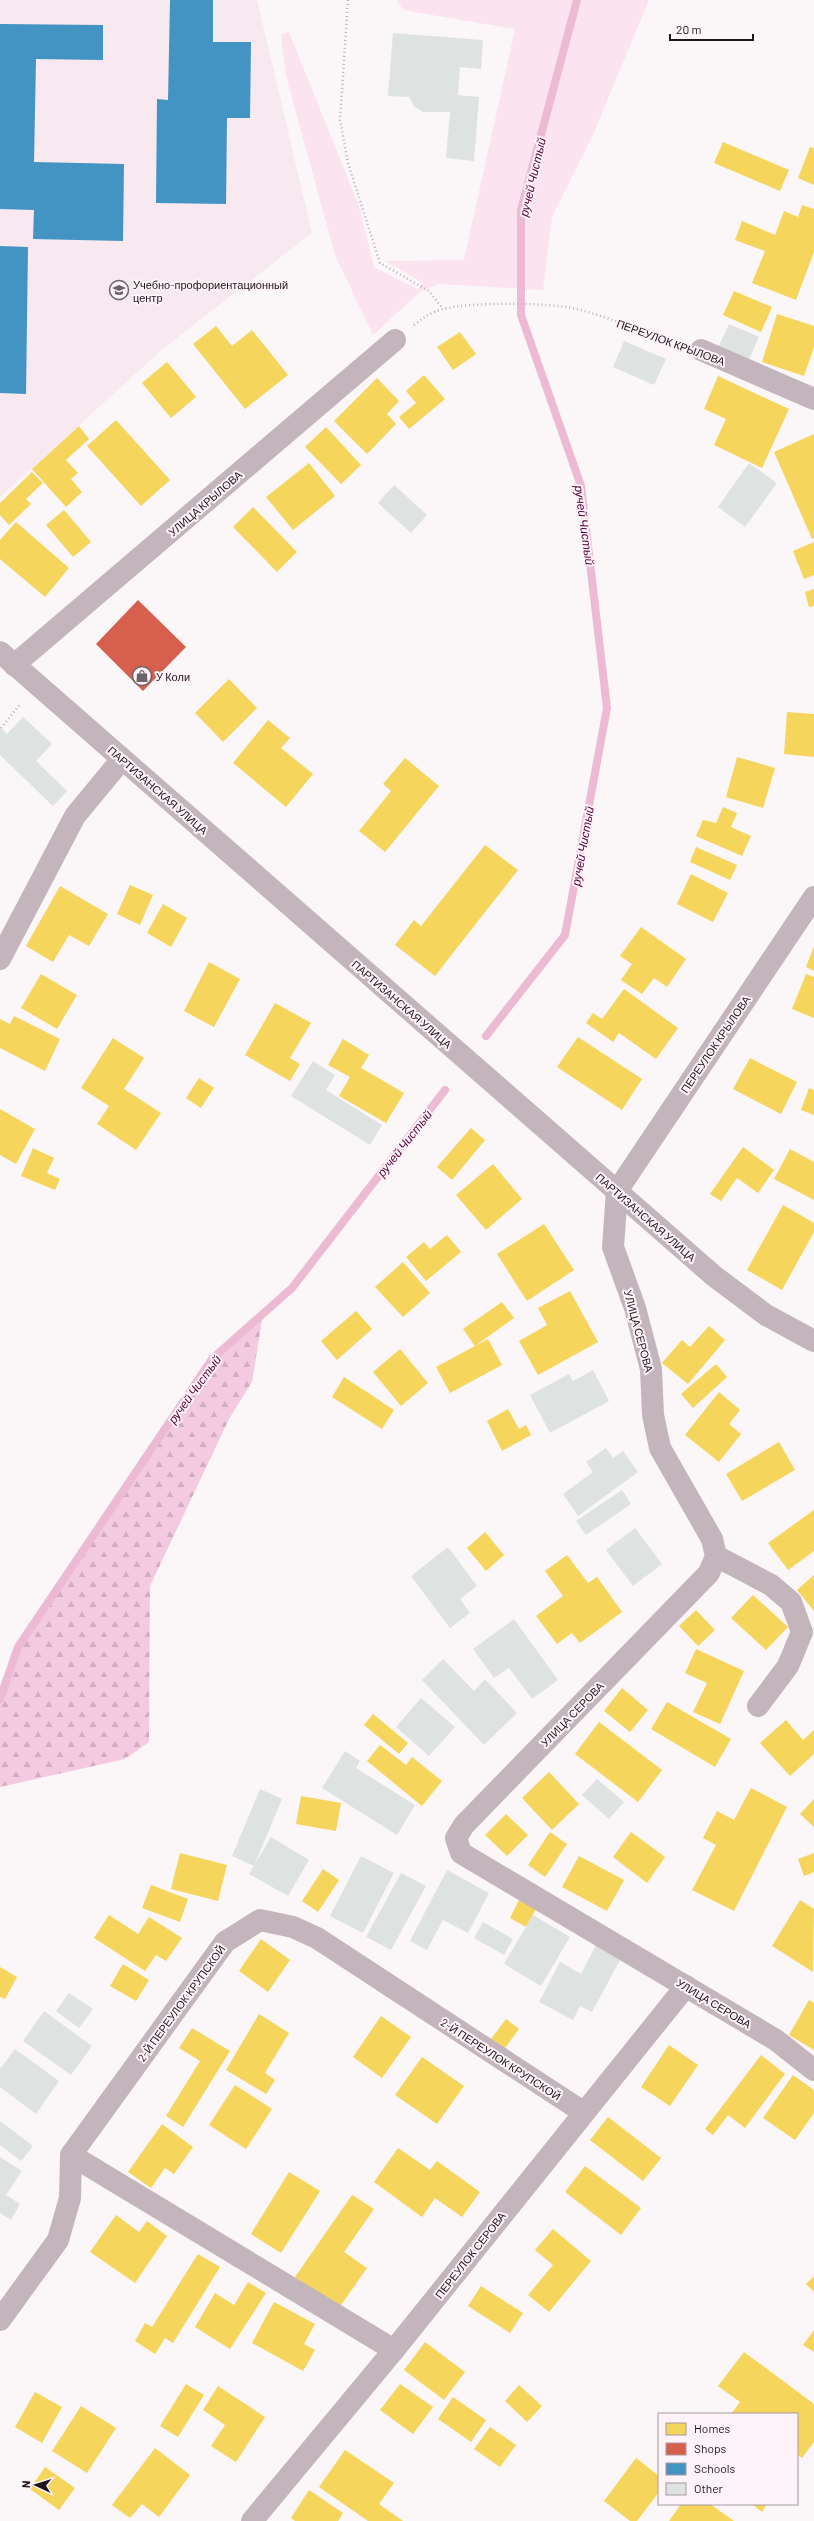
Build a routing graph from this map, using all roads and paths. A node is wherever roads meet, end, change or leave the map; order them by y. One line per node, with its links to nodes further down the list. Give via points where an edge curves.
1 (348, 0): 2 (path, via 340,120 348,163 380,263 429,292)
2 (443, 309): 3 (path, ПЕРЕУЛОК КРЫЛОВА, via 427,314); 4 (path, ПЕРЕУЛОК КРЫЛОВА, via 503,304 547,305 576,309)
3 (395, 340): 6 (street, УЛИЦА КРЫЛОВА)
4 (701, 350): 5 (street, ПЕРЕУЛОК КРЫЛОВА)
5 (814, 399)
6 (7, 658): 7 (street, ПАРТИЗАНСКАЯ УЛИЦА)
7 (37, 684): 8 (path); 9 (street, ПАРТИЗАНСКАЯ УЛИЦА)
8 (1, 728)
9 (122, 759): 11 (street, via 75,816); 12 (street, ПАРТИЗАНСКАЯ УЛИЦА)
10 (814, 897): 12 (street, ПЕРЕУЛОК КРЫЛОВА)
11 (0, 959)
12 (617, 1191): 13 (street, ПАРТИЗАНСКАЯ УЛИЦА, via 714,1276 766,1315); 14 (street, УЛИЦА СЕРОВА, via 613,1247 635,1308 651,1368 653,1415 660,1448 712,1539)
13 (814, 1341)
14 (716, 1556): 15 (street, via 771,1585 791,1602 802,1632 788,1666); 16 (street, УЛИЦА СЕРОВА, via 709,1573 464,1825 456,1838 461,1853)
15 (758, 1706)
16 (686, 1986): 17 (street, УЛИЦА СЕРОВА, via 776,2040); 18 (street, ПЕРЕУЛОК СЕРОВА)
17 (814, 2070)
18 (583, 2112): 19 (street, 2-Й ПЕРЕУЛОК КРУПСКОЙ, via 317,1938 293,1927 260,1920 225,1942); 21 (street, ПЕРЕУЛОК СЕРОВА)
19 (71, 2155): 20 (street, via 70,2198 58,2240); 21 (street)
20 (0, 2320)
21 (394, 2350): 22 (street, ПЕРЕУЛОК СЕРОВА)
22 (252, 2521)

